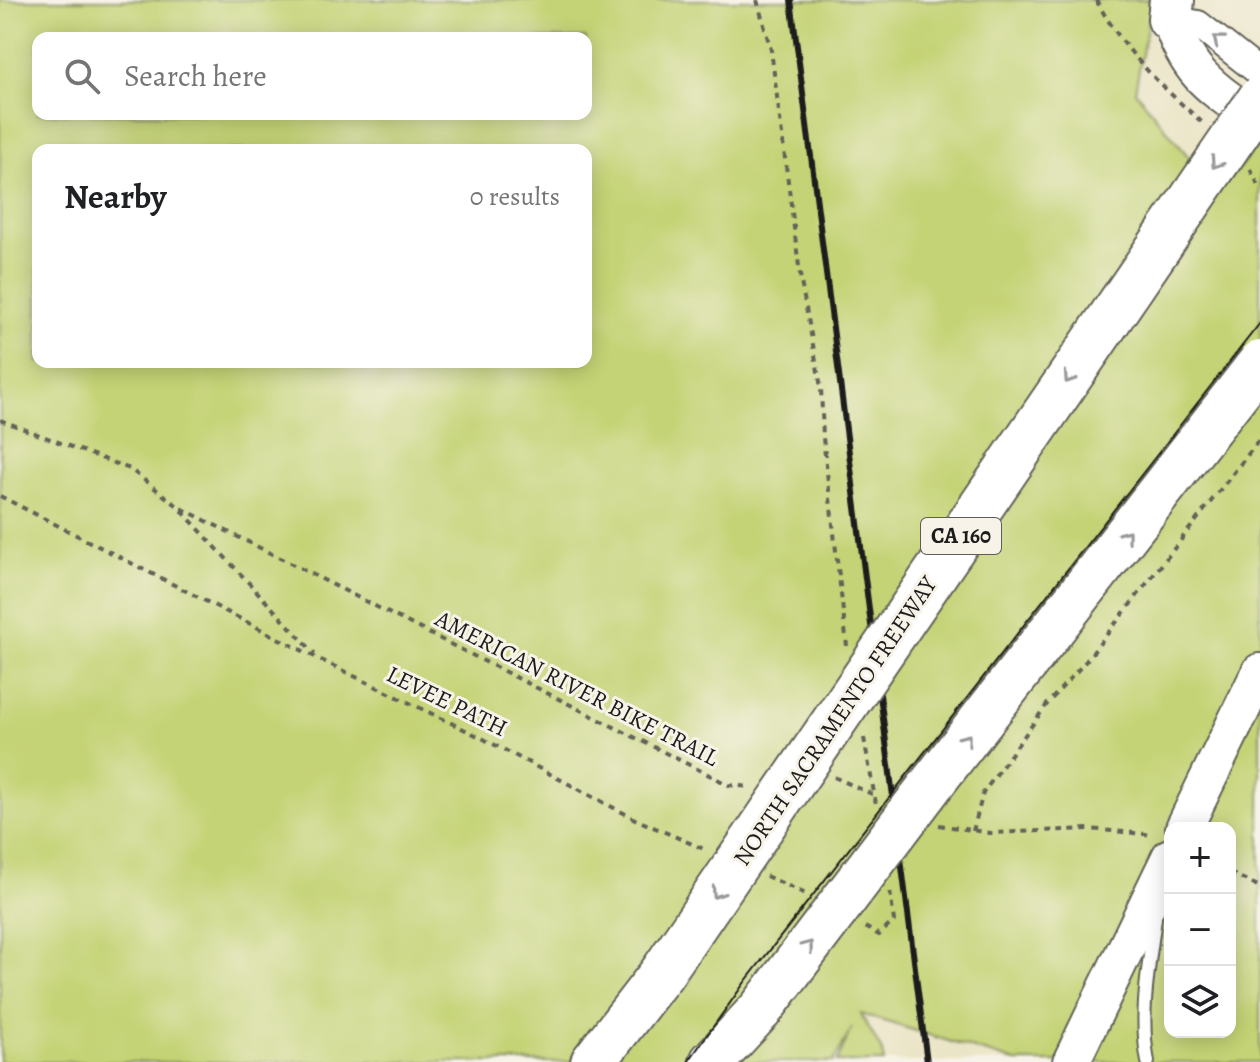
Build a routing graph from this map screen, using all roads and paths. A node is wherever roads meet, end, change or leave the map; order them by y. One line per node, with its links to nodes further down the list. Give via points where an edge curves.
1 (757, 0): 15 (path, via 771,50 790,211 821,387)
2 (1096, 0): 7 (path, via 1142,67)
3 (1171, 9): 4 (street, one-way to 3); 6 (main road, via 1179,47 1190,65)
4 (1260, 73)
5 (1260, 99): 37 (highway, NORTH SACRAMENTO FREEWAY / CA 160, one-way to 37, bridge)
6 (1260, 122)
7 (1212, 132)
8 (1245, 162): 9 (path)
9 (1260, 188)
10 (1260, 363): 38 (highway, one-way to 10, bridge)
11 (0, 420): 14 (path, AMERICAN RIVER BIKE TRAIL, via 130,469)
12 (1260, 439): 26 (path, via 1039,716 983,793)
13 (0, 496): 16 (path, LEVEE PATH)
14 (179, 507): 16 (path); 20 (path, AMERICAN RIVER BIKE TRAIL, via 729,785)
15 (847, 650)
16 (319, 659): 28 (path, LEVEE PATH)
17 (1260, 672): 25 (main road)
18 (864, 735): 21 (path)
19 (829, 775): 21 (path)
20 (754, 787)
21 (874, 795): 22 (path); 23 (path)
22 (888, 801)
23 (877, 809)
24 (929, 821): 26 (path)
25 (1183, 822)
26 (973, 831): 27 (path, via 1089,829 1146,834)
27 (1164, 848)
28 (707, 851)
29 (1164, 860): 43 (main road)
30 (758, 872): 35 (path)
31 (1236, 876): 34 (path)
32 (1164, 877): 44 (lane, via 1145,999)
33 (889, 883): 36 (path, via 894,921 879,935)
34 (1260, 887)
35 (819, 902)
36 (855, 922)
37 (662, 973): 39 (highway, NORTH SACRAMENTO FREEWAY / CA 160); 40 (highway)
38 (761, 1009): 41 (highway); 42 (highway)
39 (593, 1062)
40 (616, 1062)
41 (712, 1062)
42 (734, 1062)
43 (1071, 1062)
44 (1148, 1062)

